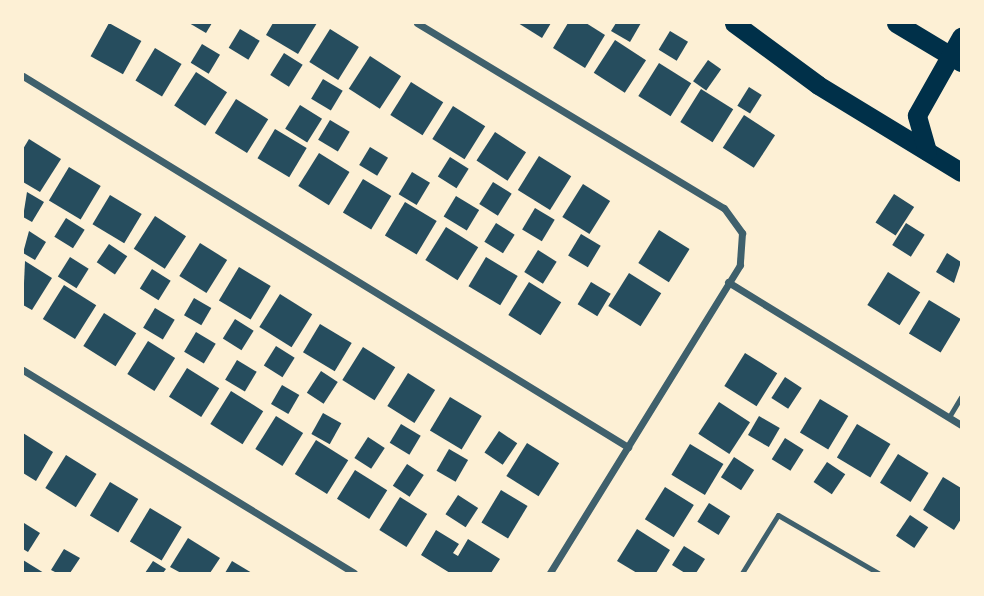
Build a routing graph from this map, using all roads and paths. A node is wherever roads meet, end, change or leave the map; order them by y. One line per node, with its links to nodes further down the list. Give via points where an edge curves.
1 (417, 23): 9 (street, via 731,214 744,248)
2 (734, 23): 7 (highway, via 818,85)
3 (897, 23): 5 (highway)
4 (961, 37): 7 (highway, via 921,103 917,126)
5 (961, 62)
6 (23, 76): 14 (street)
7 (927, 151): 8 (highway)
8 (961, 172)
9 (728, 282): 12 (street); 14 (street)
10 (23, 370): 15 (street)
11 (961, 397): 12 (lane)
12 (949, 417): 13 (street)
13 (961, 425)
14 (628, 447): 16 (street)
15 (354, 573)
16 (550, 573)
17 (742, 573): 18 (lane, via 778,514)
18 (878, 573)

